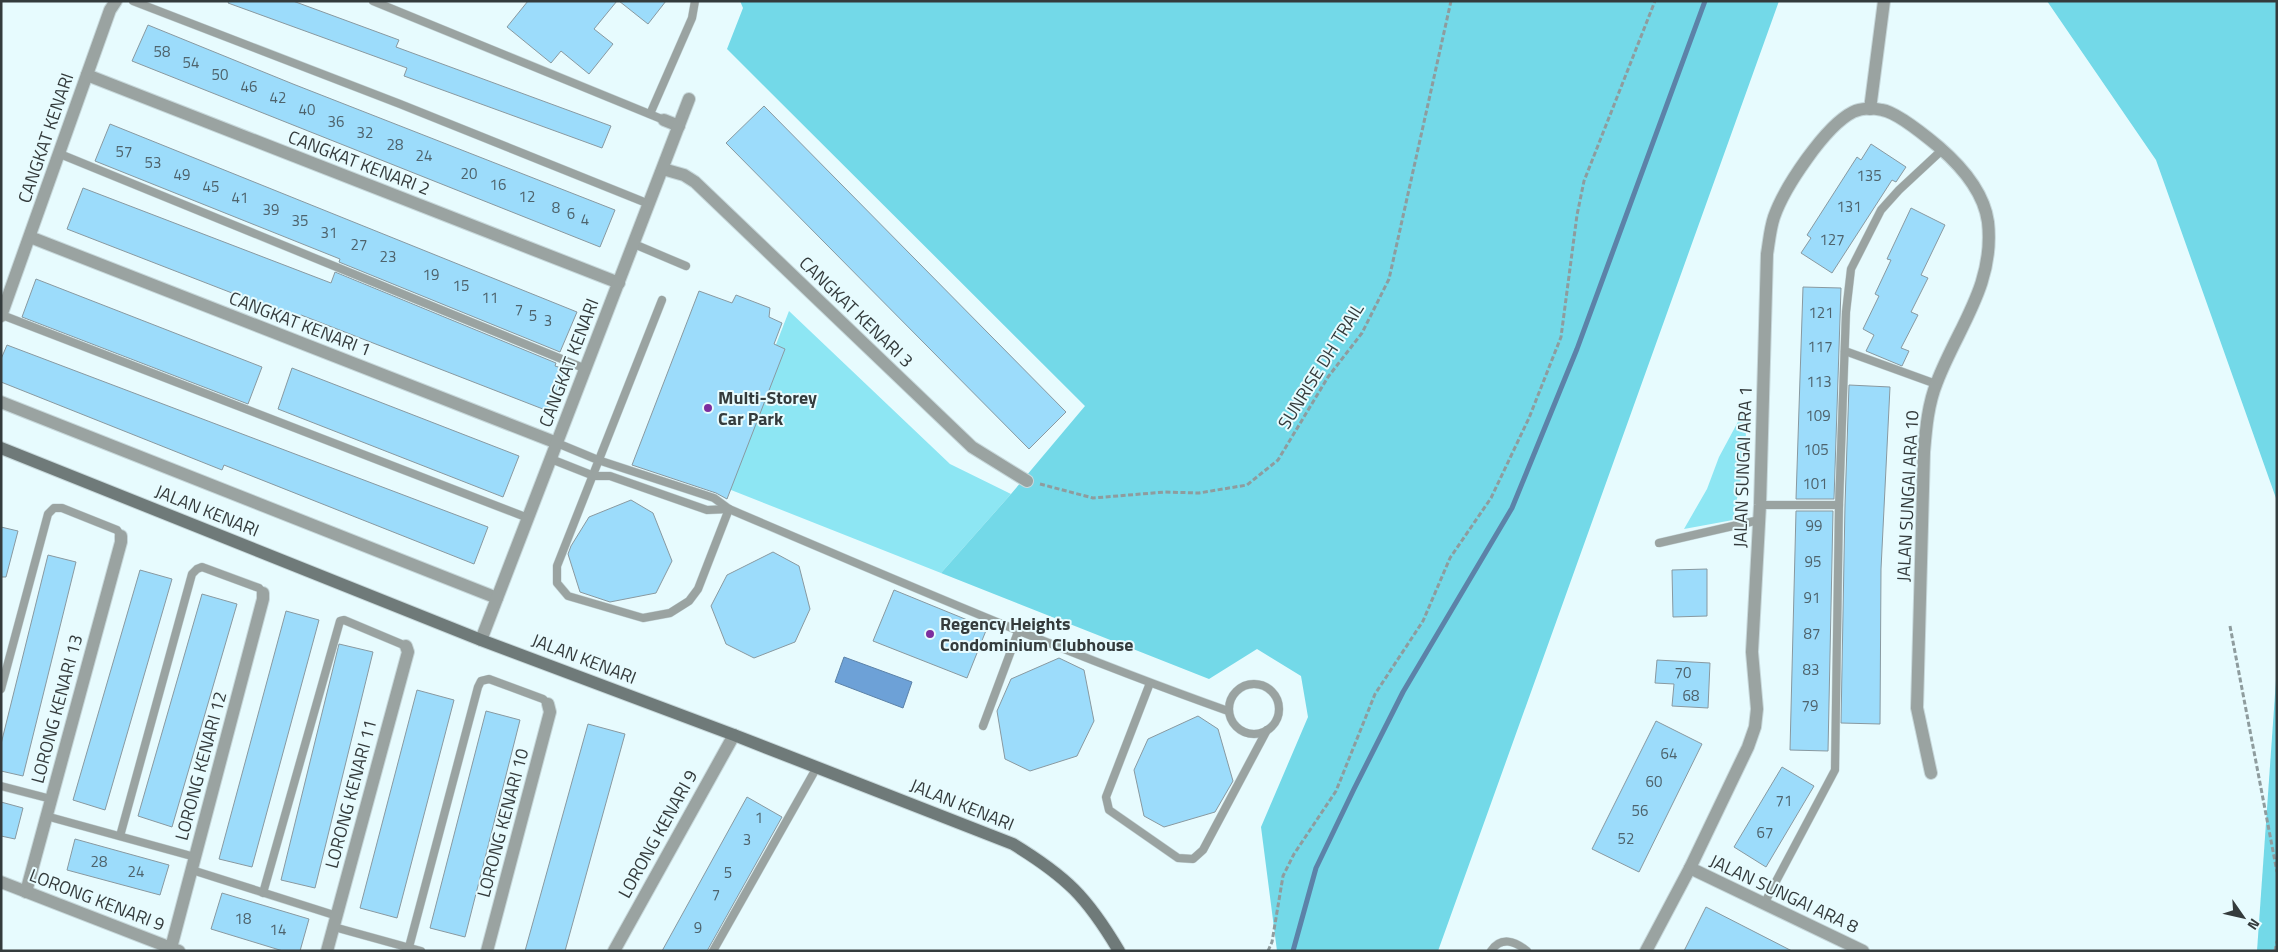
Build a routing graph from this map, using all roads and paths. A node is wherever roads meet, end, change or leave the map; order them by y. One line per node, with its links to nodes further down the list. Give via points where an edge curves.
1 (116, 1): 8 (street, CANGKAT KENARI)
2 (133, 1): 17 (lane)
3 (373, 1): 11 (lane)
4 (695, 1): 11 (lane, via 692,18)
5 (1451, 1): 33 (path, SUNRISE DH TRAIL, via 1389,279 1362,333 1328,376 1278,460 1247,485 1199,492 1093,498)
6 (1655, 1): 79 (path, via 1584,181 1561,337 1529,418 1491,498 1450,558 1423,620 1375,694 1336,791 1290,861 1283,876)
7 (1884, 1): 10 (street)
8 (87, 75): 15 (street, CANGKAT KENARI); 21 (street, CANGKAT KENARI 2)
9 (690, 99): 13 (street, CANGKAT KENARI)
10 (1870, 108): 14 (street, JALAN SUNGAI ARA 10, via 1890,112); 34 (street, JALAN SUNGAI ARA 1, via 1851,113 1830,131 1790,184 1774,217 1766,254)
11 (650, 114): 12 (lane)
12 (664, 120): 13 (street)
13 (679, 126): 16 (street, CANGKAT KENARI)
14 (1942, 150): 24 (lane, via 1898,190 1866,237 1851,270); 26 (street, JALAN SUNGAI ARA 10, via 1980,195 1988,221 1988,248 1987,270 1976,300)
15 (60, 154): 18 (street, CANGKAT KENARI); 25 (lane)
16 (663, 169): 17 (street, CANGKAT KENARI); 33 (street, CANGKAT KENARI 3, via 695,182 972,447)
17 (649, 204): 19 (street, CANGKAT KENARI)
18 (30, 237): 23 (street, CANGKAT KENARI); 28 (street, CANGKAT KENARI 1)
19 (634, 244): 20 (lane); 21 (street, CANGKAT KENARI)
20 (686, 266)
21 (619, 283): 25 (street, CANGKAT KENARI)
22 (662, 300): 31 (lane)
23 (2, 315): 37 (lane)
24 (1845, 351): 26 (lane); 35 (lane)
25 (586, 369): 28 (street, CANGKAT KENARI)
26 (1936, 384): 55 (street, JALAN SUNGAI ARA 10, via 1928,414 1924,452 1917,708)
27 (1, 402): 42 (street)
28 (558, 442): 30 (street, CANGKAT KENARI); 31 (lane)
29 (1, 448): 45 (street, JALAN KENARI)
30 (551, 459): 32 (lane); 37 (street, CANGKAT KENARI)
31 (598, 460): 32 (lane); 36 (lane, via 714,498)
32 (592, 475): 36 (lane, via 610,476 707,510); 36 (lane, via 557,566 557,583 568,596 643,618 670,613 689,601 698,589)
33 (1027, 481)
34 (1760, 505): 35 (lane); 38 (street, JALAN SUNGAI ARA 1)
35 (1839, 505): 67 (lane, via 1835,770)
36 (729, 509): 44 (lane)
37 (528, 518): 42 (street, CANGKAT KENARI)
38 (1759, 520): 40 (lane); 61 (street, JALAN SUNGAI ARA 1, via 1752,652 1757,709 1755,727)
39 (120, 536): 48 (lane, via 117,530 62,508 54,508 48,514); 57 (street, LORONG KENARI 13)
40 (1659, 543)
41 (263, 593): 59 (lane, via 259,588 202,567 192,574); 60 (street, LORONG KENARI 12)
42 (498, 598): 45 (street, CANGKAT KENARI)
43 (2230, 626): 63 (path)
44 (1018, 632): 47 (lane); 51 (lane)
45 (481, 640): 53 (street, JALAN KENARI)
46 (406, 646): 66 (lane, via 340,621); 68 (street, LORONG KENARI 11, via 408,652)
47 (1150, 683): 50 (lane); 52 (lane, via 1106,797 1109,810 1178,858 1193,858 1203,850)
48 (1, 689)
49 (548, 704): 71 (lane, via 543,699 489,679 481,681); 75 (street, LORONG KENARI 10, via 550,712)
50 (1228, 711): 52 (lane, via 1240,730 1255,734); 52 (lane, via 1229,701 1241,686 1250,683 1269,688 1276,695 1279,714)
51 (983, 726)
52 (1266, 730)
53 (734, 735): 54 (street, JALAN KENARI); 76 (street, LORONG KENARI 9)
54 (817, 767): 77 (lane); 78 (street, JALAN KENARI, via 1013,844 1072,885 1098,916)
55 (1931, 773)
56 (1, 786): 57 (lane)
57 (51, 799): 58 (street, LORONG KENARI 13)
58 (46, 816): 59 (lane); 65 (street, LORONG KENARI 13)
59 (120, 836): 60 (lane)
60 (195, 857): 62 (street, LORONG KENARI 12)
61 (1690, 868): 67 (street, JALAN SUNGAI ARA 8); 82 (street, JALAN SUNGAI ARA 1)
62 (192, 870): 66 (lane); 72 (street, LORONG KENARI 12)
63 (2277, 872)
64 (1, 882): 65 (street, LORONG KENARI 9)
65 (26, 892): 72 (street, LORONG KENARI 9)
66 (263, 892): 68 (lane)
67 (1764, 904): 70 (street, JALAN SUNGAI ARA 8)
68 (335, 921): 71 (lane); 73 (street, LORONG KENARI 11)
69 (2277, 941): 84 (path)
70 (1842, 946): 83 (street, JALAN SUNGAI ARA 8)
71 (408, 947): 74 (lane)
72 (175, 949)
73 (327, 951)
74 (421, 951)
75 (487, 951)
76 (614, 951)
77 (713, 951)
78 (1119, 951)
79 (1268, 951)
80 (1491, 951): 81 (lane, via 1503,941 1515,941)
81 (1527, 951)
82 (1646, 951)
83 (1863, 951)
84 (2275, 951)

